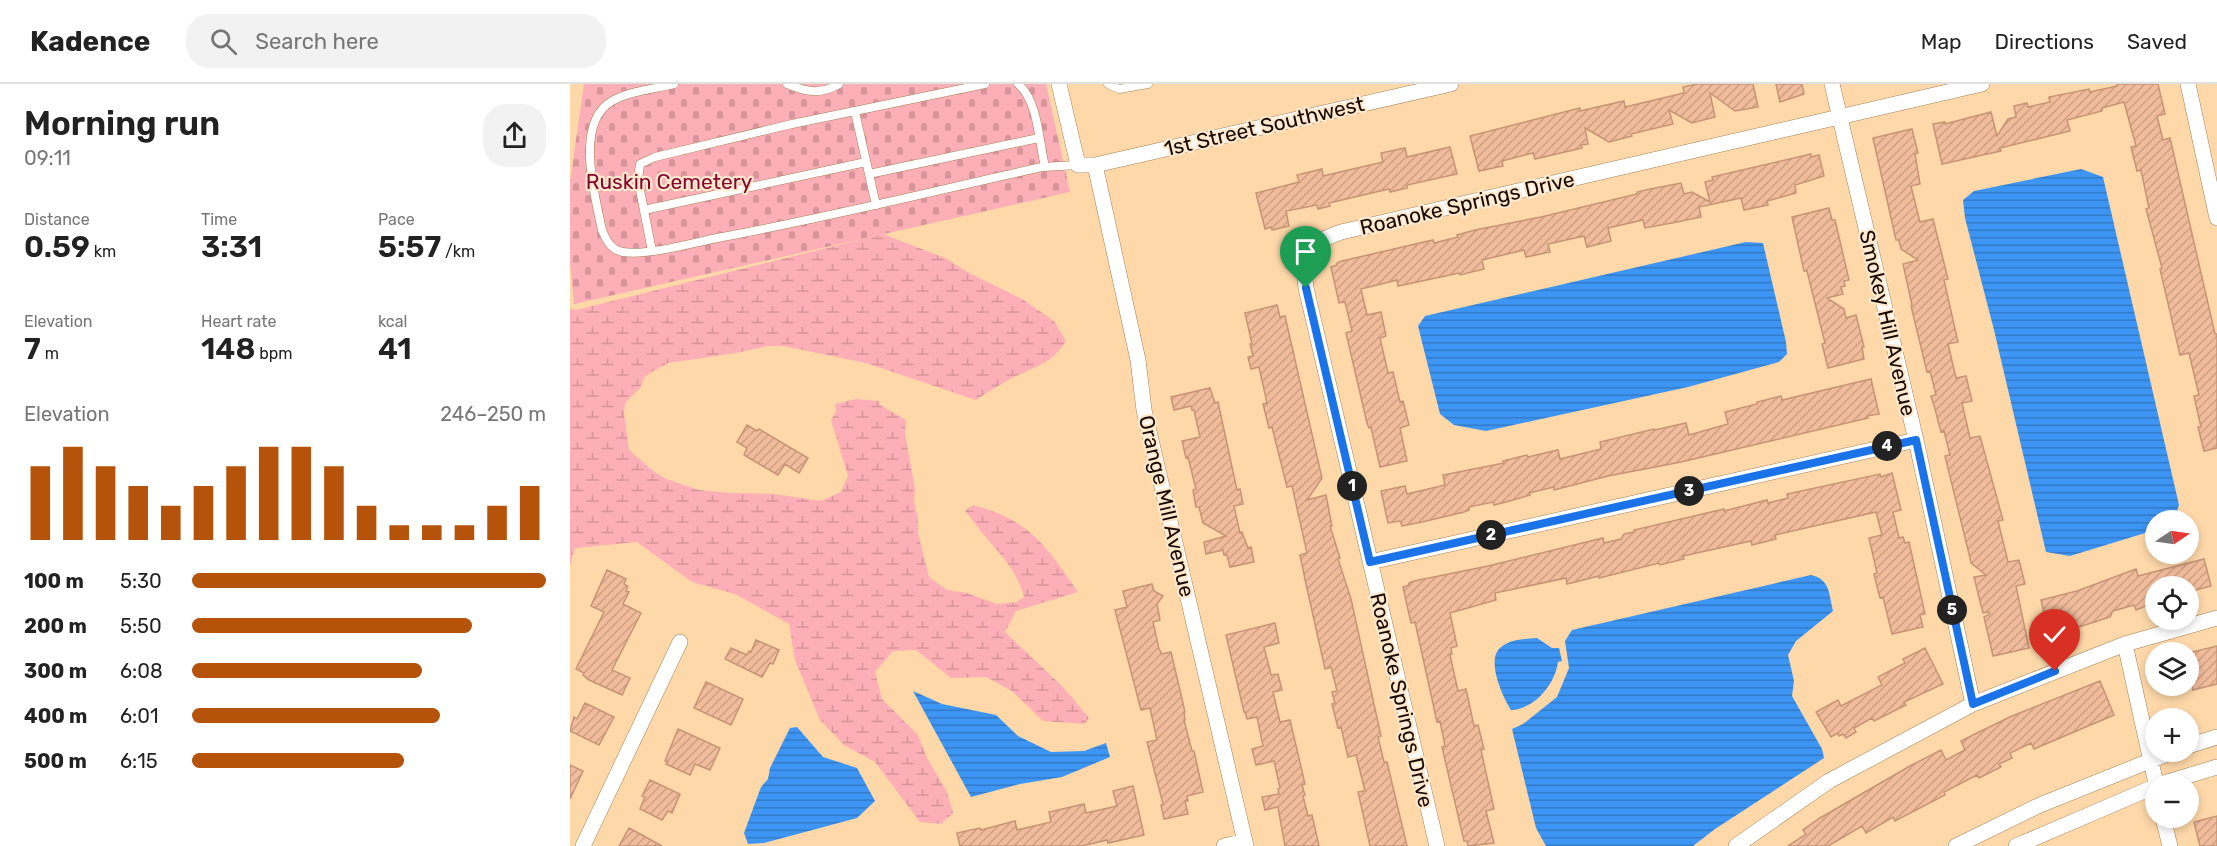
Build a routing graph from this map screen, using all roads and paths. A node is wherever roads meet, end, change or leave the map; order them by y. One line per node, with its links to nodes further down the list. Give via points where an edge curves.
1 (674, 84): 25 (lane, via 610,102 599,112 590,141 599,216 607,242 621,252)
2 (787, 84): 3 (lane, via 812,92)
3 (839, 84)
4 (985, 84): 14 (lane)
5 (1018, 84): 16 (lane, via 1027,91)
6 (1059, 84): 18 (street)
7 (1108, 84): 8 (lane, via 1119,89)
8 (1148, 84)
9 (1451, 84): 13 (street, 1st Street Southwest)
10 (1832, 84): 15 (street, Smokey Hill Avenue)
11 (1982, 84): 15 (street, Roanoke Springs Drive)
12 (2188, 84): 24 (street)
13 (1403, 89): 19 (street, 1st Street Southwest)
14 (855, 112): 17 (lane); 23 (lane, via 655,157 638,169)
15 (1839, 117): 26 (street, Smokey Hill Avenue); 27 (street, Roanoke Springs Drive, via 1341,232 1307,250 1303,267 1306,288)
16 (1039, 138): 20 (lane); 21 (lane)
17 (866, 162): 21 (lane); 23 (lane)
18 (1078, 165): 19 (street, 1st Street Southwest); 20 (lane)
19 (1095, 165): 40 (street, Orange Mill Avenue, via 1138,360 1144,410)
20 (1045, 167): 22 (lane)
21 (869, 174): 22 (lane)
22 (876, 205): 25 (lane)
23 (644, 210): 25 (lane)
24 (2217, 218)
25 (652, 251)
26 (1916, 440): 27 (street); 31 (street, Smokey Hill Avenue)
27 (1370, 562): 43 (street, Roanoke Springs Drive)
28 (2217, 618): 30 (street)
29 (680, 642): 41 (street)
30 (2125, 644): 31 (street); 32 (street)
31 (1973, 704): 44 (street, via 1829,781)
32 (2145, 732)
33 (2217, 737): 34 (street)
34 (2199, 743)
35 (2145, 761): 45 (street, via 2040,805)
36 (2217, 767): 37 (street)
37 (2194, 774)
38 (2145, 790): 46 (street)
39 (2166, 828): 47 (street)
40 (1246, 844): 42 (street)
41 (583, 846)
42 (1224, 846)
43 (1437, 846)
44 (1736, 846)
45 (1956, 846)
46 (2016, 846)
47 (2170, 846)

